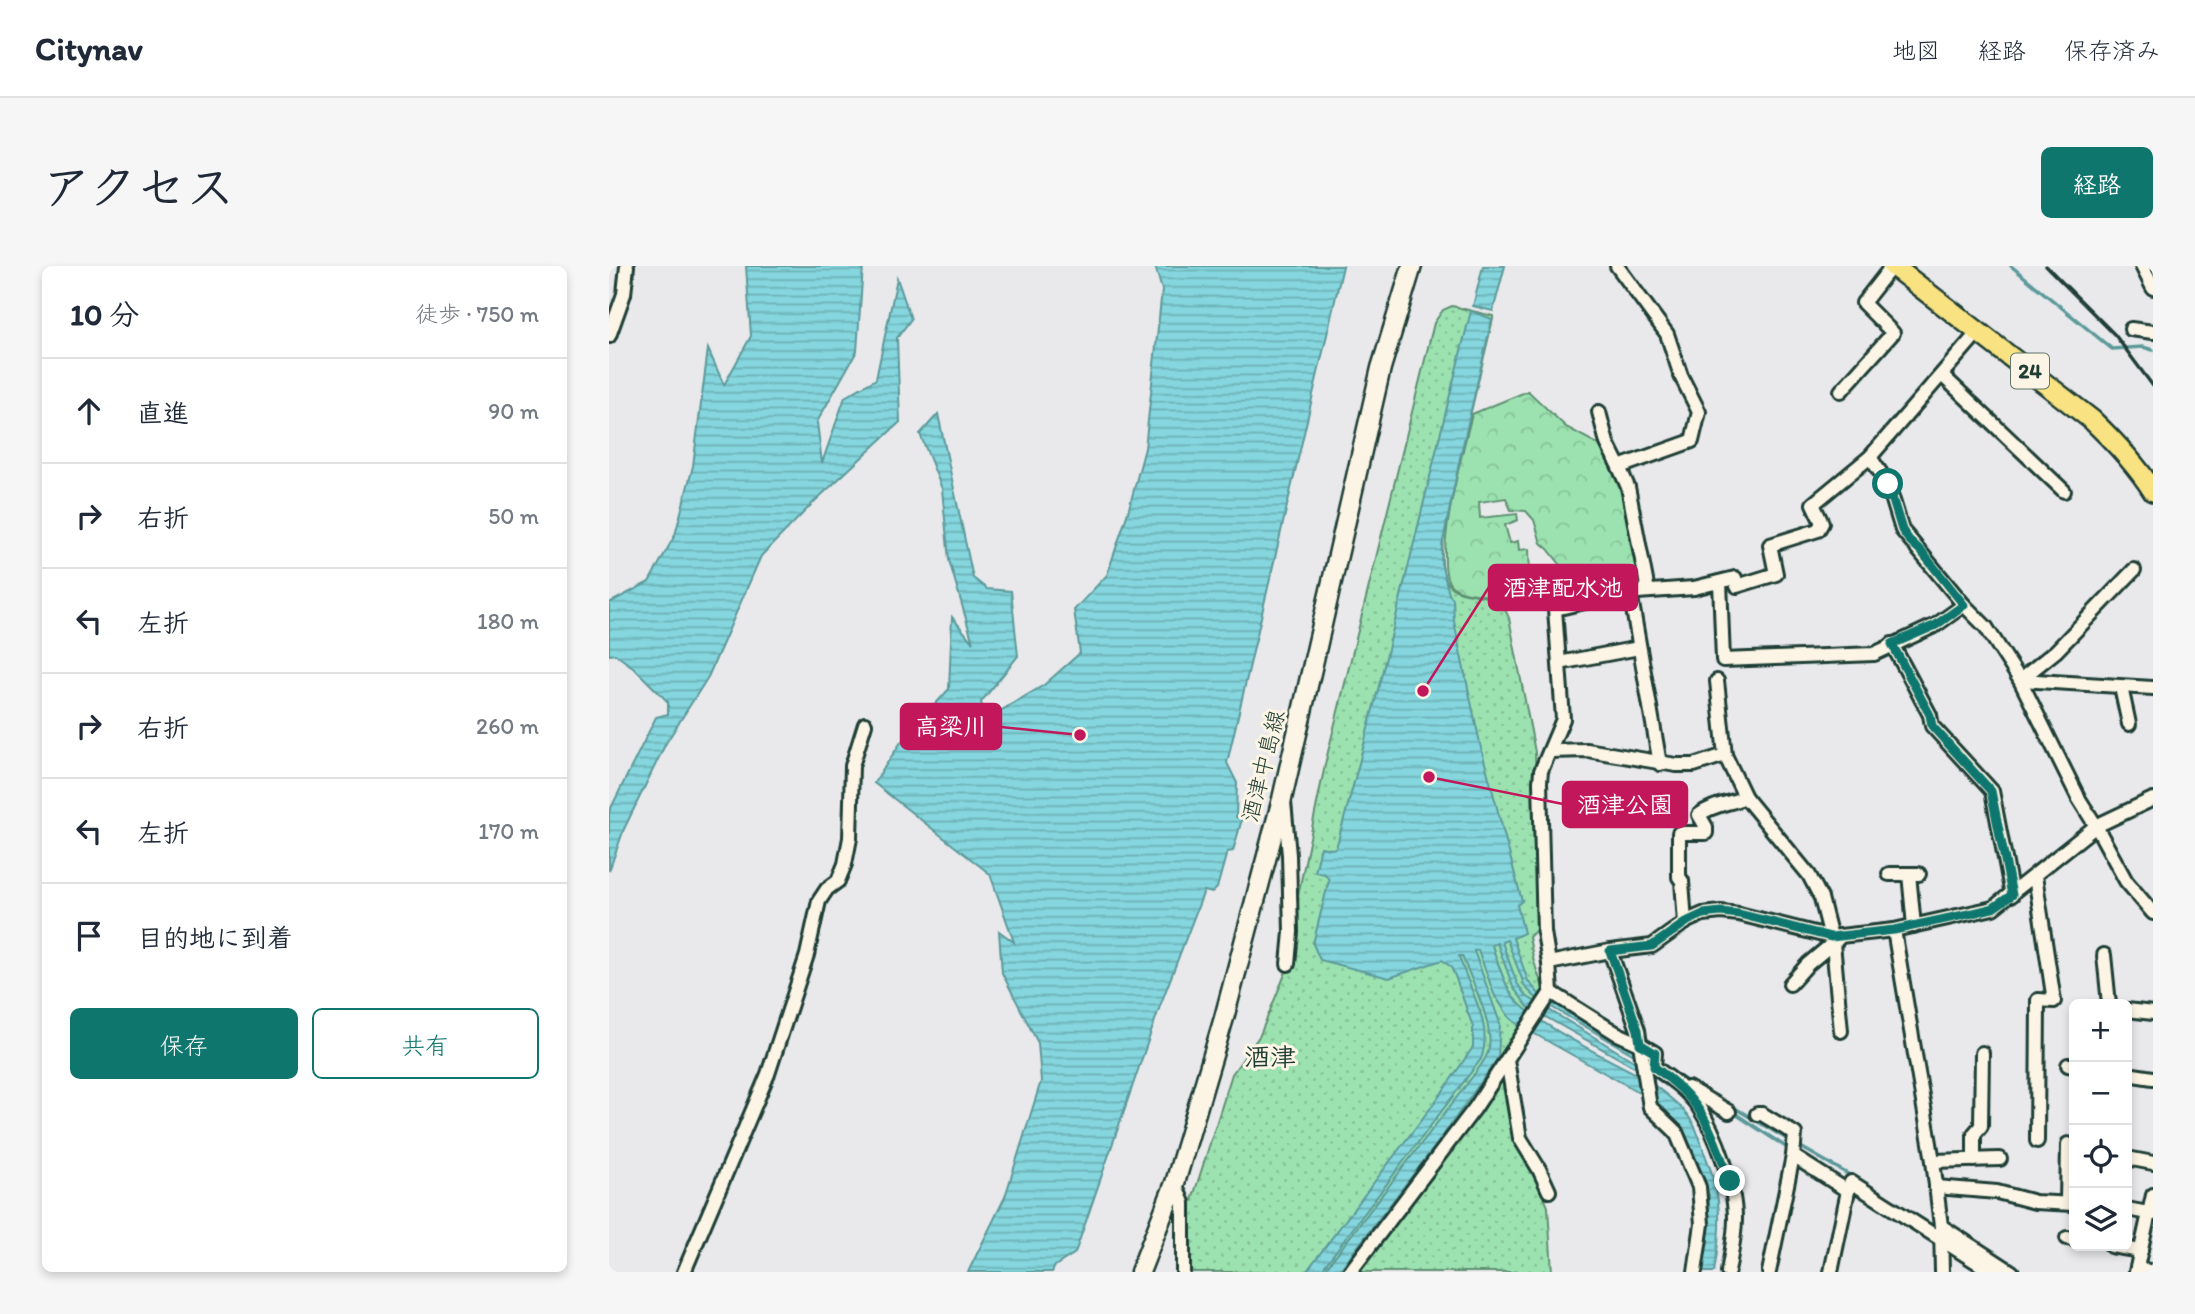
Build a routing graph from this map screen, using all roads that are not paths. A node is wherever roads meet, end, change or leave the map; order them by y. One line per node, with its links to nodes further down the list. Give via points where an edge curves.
1 (627, 266): 11 (street, via 624,294)
2 (1402, 266): 12 (main road)
3 (1412, 266): 12 (main road, 酒津中島線)
4 (1616, 266): 17 (street, via 1667,334 1699,412 1692,441)
5 (1893, 266): 9 (main road, 24); 14 (street, via 1863,303 1893,333)
6 (2142, 266): 7 (street)
7 (2153, 288)
8 (2131, 329): 10 (street)
9 (1979, 331): 13 (street); 19 (main road, 24, via 2116,442)
10 (2153, 332)
11 (609, 336)
12 (1386, 352): 38 (main road, 酒津中島線)
13 (1942, 375): 16 (street); 18 (street)
14 (1841, 391)
15 (1599, 412): 17 (street)
16 (1870, 457): 21 (street, via 1813,504 1822,523 1818,530 1770,545 1776,574 1737,586 1735,578); 24 (street, via 1888,484 1902,530)
17 (1619, 467): 22 (street, via 1628,487)
18 (2064, 491)
19 (2153, 491)
20 (2134, 570): 28 (street, via 2056,651)
21 (1720, 582): 22 (street); 25 (street, via 1723,660 1874,654)
22 (1648, 591): 23 (street)
23 (1630, 592): 26 (street); 27 (street, via 1555,609)
24 (1964, 605): 25 (street, via 1936,625); 28 (street, via 1986,627)
25 (1892, 644): 43 (street, via 1932,726 1991,791)
26 (1639, 648): 27 (street); 36 (street)
27 (1559, 663): 34 (street, via 1563,719)
28 (2020, 680): 30 (street); 40 (street)
29 (1717, 681): 35 (street)
30 (2121, 687): 31 (street); 33 (street)
31 (2153, 688)
32 (865, 724): 89 (street, via 852,766 845,864 838,881 819,901 807,955 768,1074)
33 (2129, 724)
34 (1551, 751): 36 (street, via 1587,750); 51 (street, via 1540,782)
35 (1725, 755): 36 (street, via 1694,765); 37 (street)
36 (1660, 764)
37 (1745, 797): 45 (street, via 1707,808 1699,815 1706,833 1679,833); 48 (street, via 1809,875)
38 (1282, 799): 52 (street, via 1289,855); 75 (main road, 酒津中島線)
39 (2153, 799): 40 (street)
40 (2096, 825): 42 (street); 44 (street, via 2126,881)
41 (1889, 874): 46 (street, via 1914,874)
42 (2035, 876): 43 (street); 67 (street, via 2054,1001 2039,1000)
43 (2012, 895): 46 (street, via 1993,908)
44 (2153, 913)
45 (1685, 923): 48 (street, via 1721,912); 49 (street, via 1652,946)
46 (1914, 926): 47 (street)
47 (1894, 930): 48 (street); 73 (street)
48 (1835, 939): 53 (street); 58 (street)
49 (1610, 951): 51 (street); 59 (street)
50 (2104, 955): 55 (street)
51 (1549, 963): 54 (street)
52 (1287, 964)
53 (1790, 984)
54 (1549, 994): 59 (street); 61 (street)
55 (2108, 999)
56 (2132, 1011): 57 (street)
57 (2153, 1013)
58 (1841, 1031)
59 (1640, 1047): 63 (street, via 1655,1053 1654,1067); 93 (street, via 1650,1107 1676,1132 1699,1187 1702,1224)
60 (1982, 1053): 72 (street, via 1982,1126 1974,1134)
61 (1507, 1060): 79 (street, via 1520,1138); 92 (street)
62 (2132, 1075): 64 (street)
63 (1667, 1076): 65 (street); 94 (street, via 1707,1121 1730,1181 1735,1219)
64 (2153, 1078)
65 (1729, 1112)
66 (1757, 1114): 69 (street, via 1795,1134)
67 (2037, 1142)
68 (2068, 1144): 78 (street)
69 (1793, 1156): 76 (street); 95 (street)
70 (2000, 1159): 72 (street)
71 (2132, 1159): 74 (street)
72 (1974, 1160): 73 (street)
73 (1933, 1161): 77 (street)
74 (2153, 1163)
75 (1175, 1183): 90 (main road, 酒津中島線); 91 (street, via 1183,1203)
76 (1849, 1186): 85 (street); 96 (street)
77 (1936, 1187): 81 (street); 84 (street)
78 (2070, 1188)
79 (1549, 1191)
80 (2153, 1195): 83 (street)
81 (2069, 1203)
82 (2132, 1210): 83 (street)
83 (2151, 1213): 87 (street)
84 (1941, 1226): 85 (street); 99 (street)
85 (1941, 1240): 97 (street); 98 (street)
86 (2132, 1250): 87 (street)
87 (2141, 1251): 88 (street)
88 (2136, 1270): 100 (street)
89 (684, 1272)
90 (1140, 1272)
91 (1183, 1272)
92 (1350, 1272)
93 (1695, 1272)
94 (1728, 1272)
95 (1769, 1272)
96 (1831, 1272)
97 (1942, 1272)
98 (1992, 1272)
99 (2012, 1272)
100 (2153, 1272)

